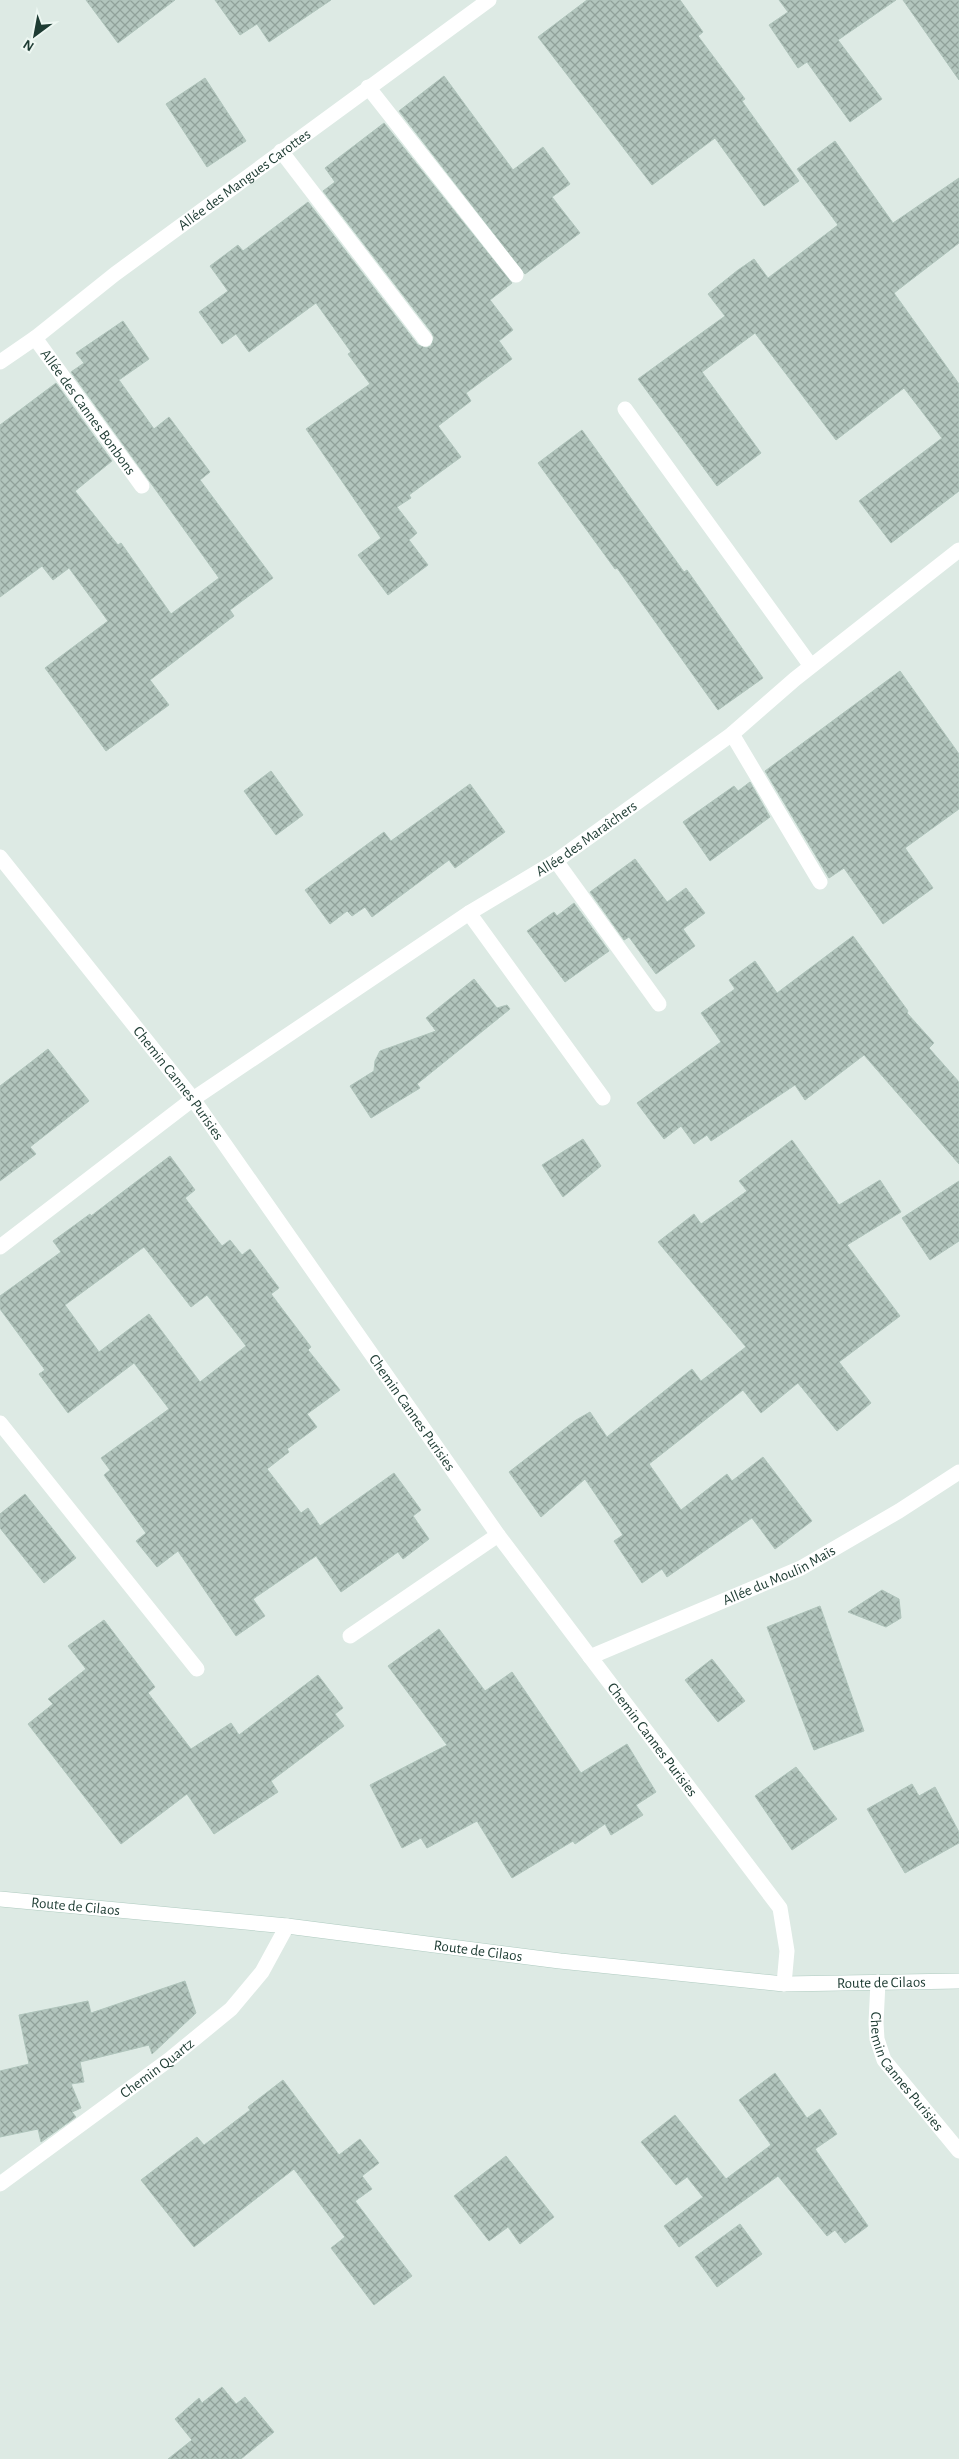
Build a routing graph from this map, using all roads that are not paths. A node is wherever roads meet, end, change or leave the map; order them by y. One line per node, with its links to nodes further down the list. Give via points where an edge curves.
1 (490, 0): 2 (street, Allée des Mangues Carottes)
2 (368, 87): 3 (street, Allée des Mangues Carottes); 4 (street)
3 (281, 151): 5 (street, Allée des Mangues Carottes, via 115,274); 6 (street)
4 (516, 275)
5 (35, 338): 7 (street, Allée des Mangues Carottes); 9 (street, Allée des Cannes Bonbons)
6 (425, 339)
7 (0, 362)
8 (626, 409): 11 (street)
9 (142, 486)
10 (959, 550): 11 (street, Allée des Maraîchers)
11 (811, 666): 12 (street, Allée des Maraîchers)
12 (732, 734): 14 (street, Allée des Maraîchers); 15 (street)
13 (0, 857): 19 (street, Chemin Cannes Purisies)
14 (556, 861): 16 (street, Allée des Maraîchers); 17 (street)
15 (820, 882)
16 (469, 913): 18 (street); 19 (street, Allée des Maraîchers)
17 (659, 1004)
18 (603, 1098)
19 (193, 1099): 20 (street, Allée des Maraîchers); 23 (street, Chemin Cannes Purisies)
20 (0, 1247)
21 (0, 1423): 26 (street)
22 (959, 1472): 25 (street, Allée du Moulin Maïs, via 801,1568)
23 (498, 1535): 24 (street); 25 (street, Chemin Cannes Purisies)
24 (350, 1636)
25 (590, 1657): 31 (street, Chemin Cannes Purisies, via 780,1908 787,1951)
26 (197, 1669)
27 (0, 1899): 28 (street, Route de Cilaos)
28 (287, 1926): 31 (street, Route de Cilaos, via 560,1961); 33 (street, Chemin Quartz, via 262,1972 231,2009 170,2059)
29 (959, 1981): 30 (street, Route de Cilaos)
30 (878, 1982): 31 (street, Route de Cilaos); 32 (street, Chemin Cannes Purisies, via 877,2039 884,2060)
31 (784, 1984)
32 (959, 2151)
33 (0, 2184)

